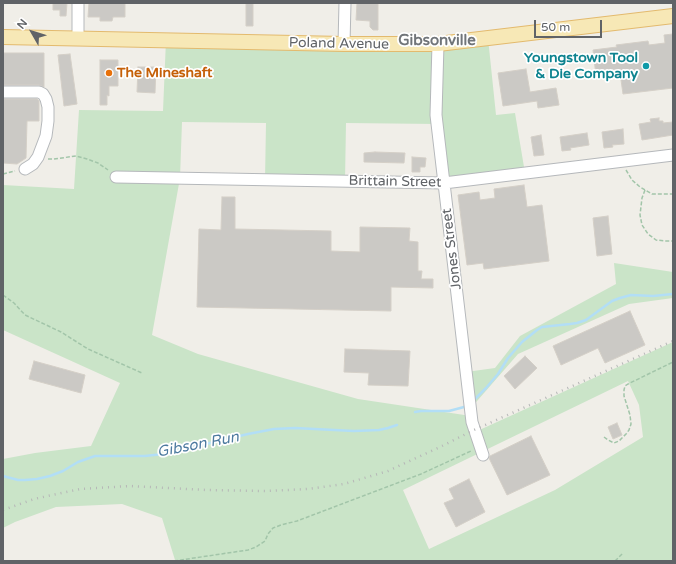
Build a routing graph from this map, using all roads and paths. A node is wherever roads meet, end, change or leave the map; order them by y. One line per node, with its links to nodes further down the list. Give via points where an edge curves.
1 (78, 3): 5 (street)
2 (345, 3): 6 (street)
3 (673, 16): 7 (main road, Poland Avenue)
4 (3, 37): 5 (main road, Poland Avenue)
5 (78, 38): 6 (main road, Poland Avenue)
6 (344, 44): 7 (main road, Poland Avenue)
7 (438, 44): 15 (street, Jones Street, via 436,115)
8 (3, 92): 10 (street, via 39,92 46,98 46,136)
9 (673, 154): 11 (street, Brittain Street)
10 (38, 157): 12 (street); 14 (path, via 54,159 76,156 98,163)
11 (624, 161): 15 (street, Brittain Street); 16 (path, via 632,180)
12 (25, 169): 13 (path)
13 (3, 174)
14 (116, 177): 15 (street, Brittain Street)
15 (444, 183): 23 (street, Jones Street, via 470,406 474,430)
16 (645, 190): 17 (path, via 652,194); 18 (path, via 640,214 642,225 656,240)
17 (673, 194)
18 (673, 241)
19 (3, 296): 21 (path, via 24,315 61,332 88,349)
20 (673, 362): 22 (path, via 625,386 624,396 631,424 629,430 614,443)
21 (142, 373)
22 (604, 437)
23 (482, 451): 25 (path, via 297,521 281,524 273,528 265,541 248,550)
24 (623, 553): 26 (path)
25 (174, 561)
26 (614, 561)

